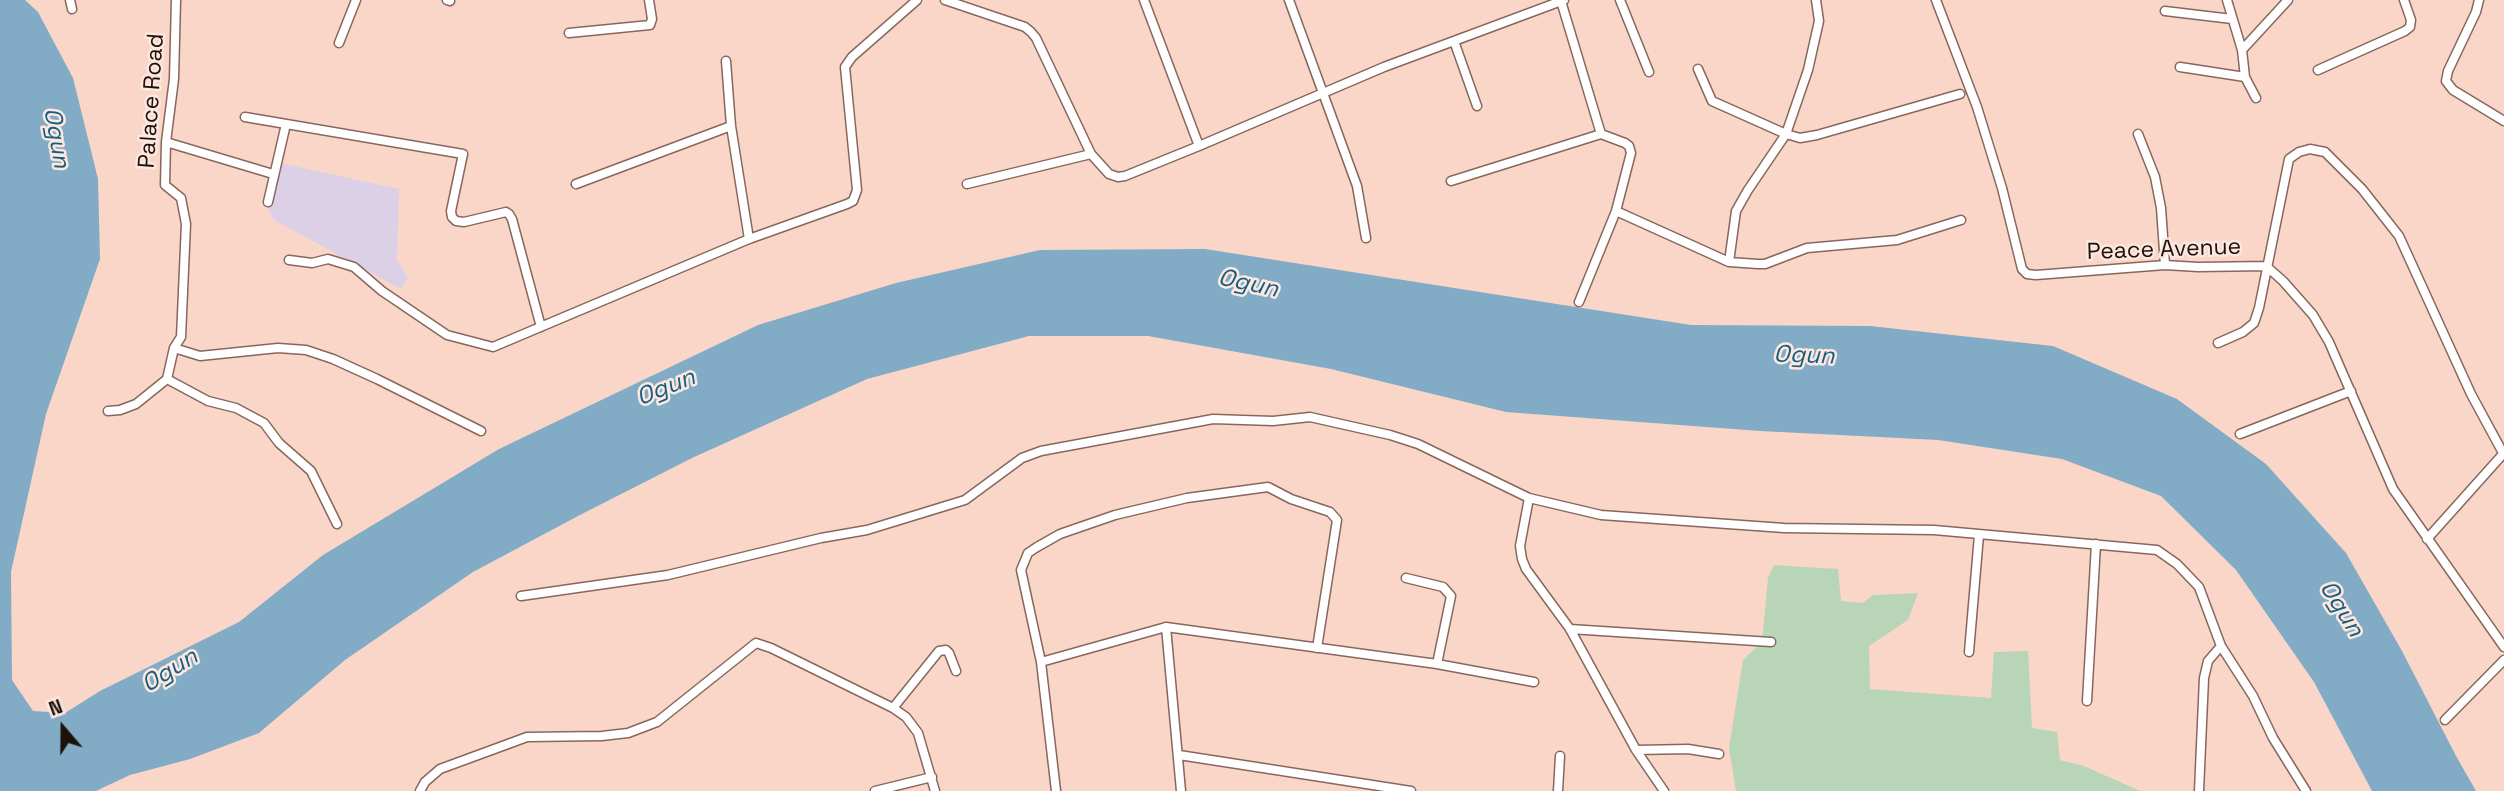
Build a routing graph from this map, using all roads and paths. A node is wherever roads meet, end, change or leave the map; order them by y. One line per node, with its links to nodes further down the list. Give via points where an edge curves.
1 (176, 0): 39 (street, Palace Road, via 174,79)
2 (356, 0): 20 (street)
3 (649, 0): 18 (street, via 650,25)
4 (917, 0): 50 (street, via 845,67 857,190 853,201)
5 (945, 0): 41 (street, via 1025,27 1037,38)
6 (1144, 0): 40 (street)
7 (1289, 0): 28 (street)
8 (1620, 0): 26 (street)
9 (1816, 0): 36 (street, via 1819,21)
10 (1936, 0): 53 (street, Peace Avenue, via 1977,107 2022,269 2036,275)
11 (2227, 0): 17 (street)
12 (2288, 0): 21 (street)
13 (2479, 0): 33 (street, via 2446,80 2453,90)
14 (1563, 1): 19 (street); 38 (street)
15 (2407, 1): 25 (street, via 2411,24 2405,31)
16 (2165, 11): 17 (street)
17 (2232, 19): 21 (street)
18 (569, 33)
19 (1454, 41): 28 (street); 31 (street)
20 (339, 43)
21 (2242, 50): 27 (street)
22 (726, 61): 35 (street)
23 (2180, 67): 27 (street)
24 (1698, 69): 36 (street, via 1712,101)
25 (2318, 70)
26 (1649, 72)
27 (2245, 77): 30 (street)
28 (1322, 92): 40 (street); 49 (street, via 1357,186)
29 (1960, 94): 36 (street, via 1817,135 1800,138)
30 (2256, 98)
31 (1477, 106)
32 (245, 117): 34 (street)
33 (2504, 121)
34 (286, 124): 42 (street); 56 (street, via 463,155 452,217 464,222 509,214)
35 (731, 126): 44 (street); 50 (street)
36 (1786, 134): 52 (street, via 1736,211)
37 (2138, 134): 53 (street, via 2155,177)
38 (1601, 135): 43 (street); 47 (street, via 1625,143 1631,150)
39 (166, 142): 42 (street); 58 (street, Palace Road, via 165,185 181,198 186,224 181,337)
40 (1199, 146): 41 (street, via 1118,177 1109,174)
41 (1091, 154): 45 (street)
42 (273, 174): 46 (street)
43 (1451, 181)
44 (576, 184)
45 (967, 184)
46 (268, 202)
47 (1616, 211): 52 (street); 55 (street)
48 (1961, 220): 52 (street, via 1897,240 1807,248 1765,264)
49 (1366, 238)
50 (749, 239): 56 (street)
51 (289, 260): 56 (street, via 312,263 328,259 354,267 447,335 467,341 494,346)
52 (1729, 262)
53 (2165, 265): 54 (street, Peace Avenue)
54 (2266, 266): 57 (street, via 2254,323); 60 (street, Peace Avenue, via 2313,315); 64 (street, via 2289,159 2310,149 2325,152 2399,236 2471,394)
55 (1579, 302)
56 (541, 327)
57 (2218, 343)
58 (174, 348): 59 (street, Palace Road); 62 (street, via 200,355 306,350)
59 (167, 379): 61 (street, via 136,404); 66 (street, via 264,423 311,471)
60 (2351, 391): 63 (street); 68 (street, Peace Avenue, via 2384,472)
61 (108, 411)
62 (481, 430)
63 (2240, 434)
64 (2504, 453): 68 (street)
65 (1529, 498): 67 (street, via 1601,515); 71 (street, via 1390,435 1310,417 1213,419 1041,451 1022,458 965,500 867,530 668,575); 73 (street, via 1521,559)
66 (337, 524)
67 (1979, 535): 69 (street); 78 (street)
68 (2427, 539): 75 (street, Peace Avenue)
69 (2096, 544): 76 (street, via 2157,550 2177,564 2199,587); 84 (street)
70 (1406, 578): 81 (street, via 1443,587 1451,596)
71 (521, 596)
72 (1166, 627): 77 (street); 80 (street); 89 (street)
73 (1570, 629): 74 (street); 87 (street)
74 (1771, 642)
75 (2504, 645)
76 (2221, 646): 100 (street, via 2208,660 2204,678); 101 (street)
77 (1317, 648): 80 (street, via 1337,520 1330,512 1268,487 1115,514 1060,534 1028,553 1021,570); 81 (street)
78 (1969, 652)
79 (2504, 660): 86 (street)
80 (1041, 662): 95 (street)
81 (1437, 664): 83 (street)
82 (956, 671): 85 (street, via 949,653 939,651)
83 (1534, 682)
84 (2087, 701)
85 (893, 708): 91 (street, via 918,733); 92 (street, via 756,643 657,722 628,733 527,737 440,769)
86 (2445, 720)
87 (1636, 750): 88 (street, via 1688,749); 99 (street)
88 (1719, 754)
89 (1179, 755): 96 (street); 97 (street)
90 (1560, 756): 98 (street)
91 (932, 777): 93 (street); 94 (street)
92 (420, 791)
93 (875, 791)
94 (935, 791)
95 (1056, 791)
96 (1181, 791)
97 (1411, 791)
98 (1558, 791)
99 (1664, 791)
100 (2199, 791)
101 (2305, 791)

